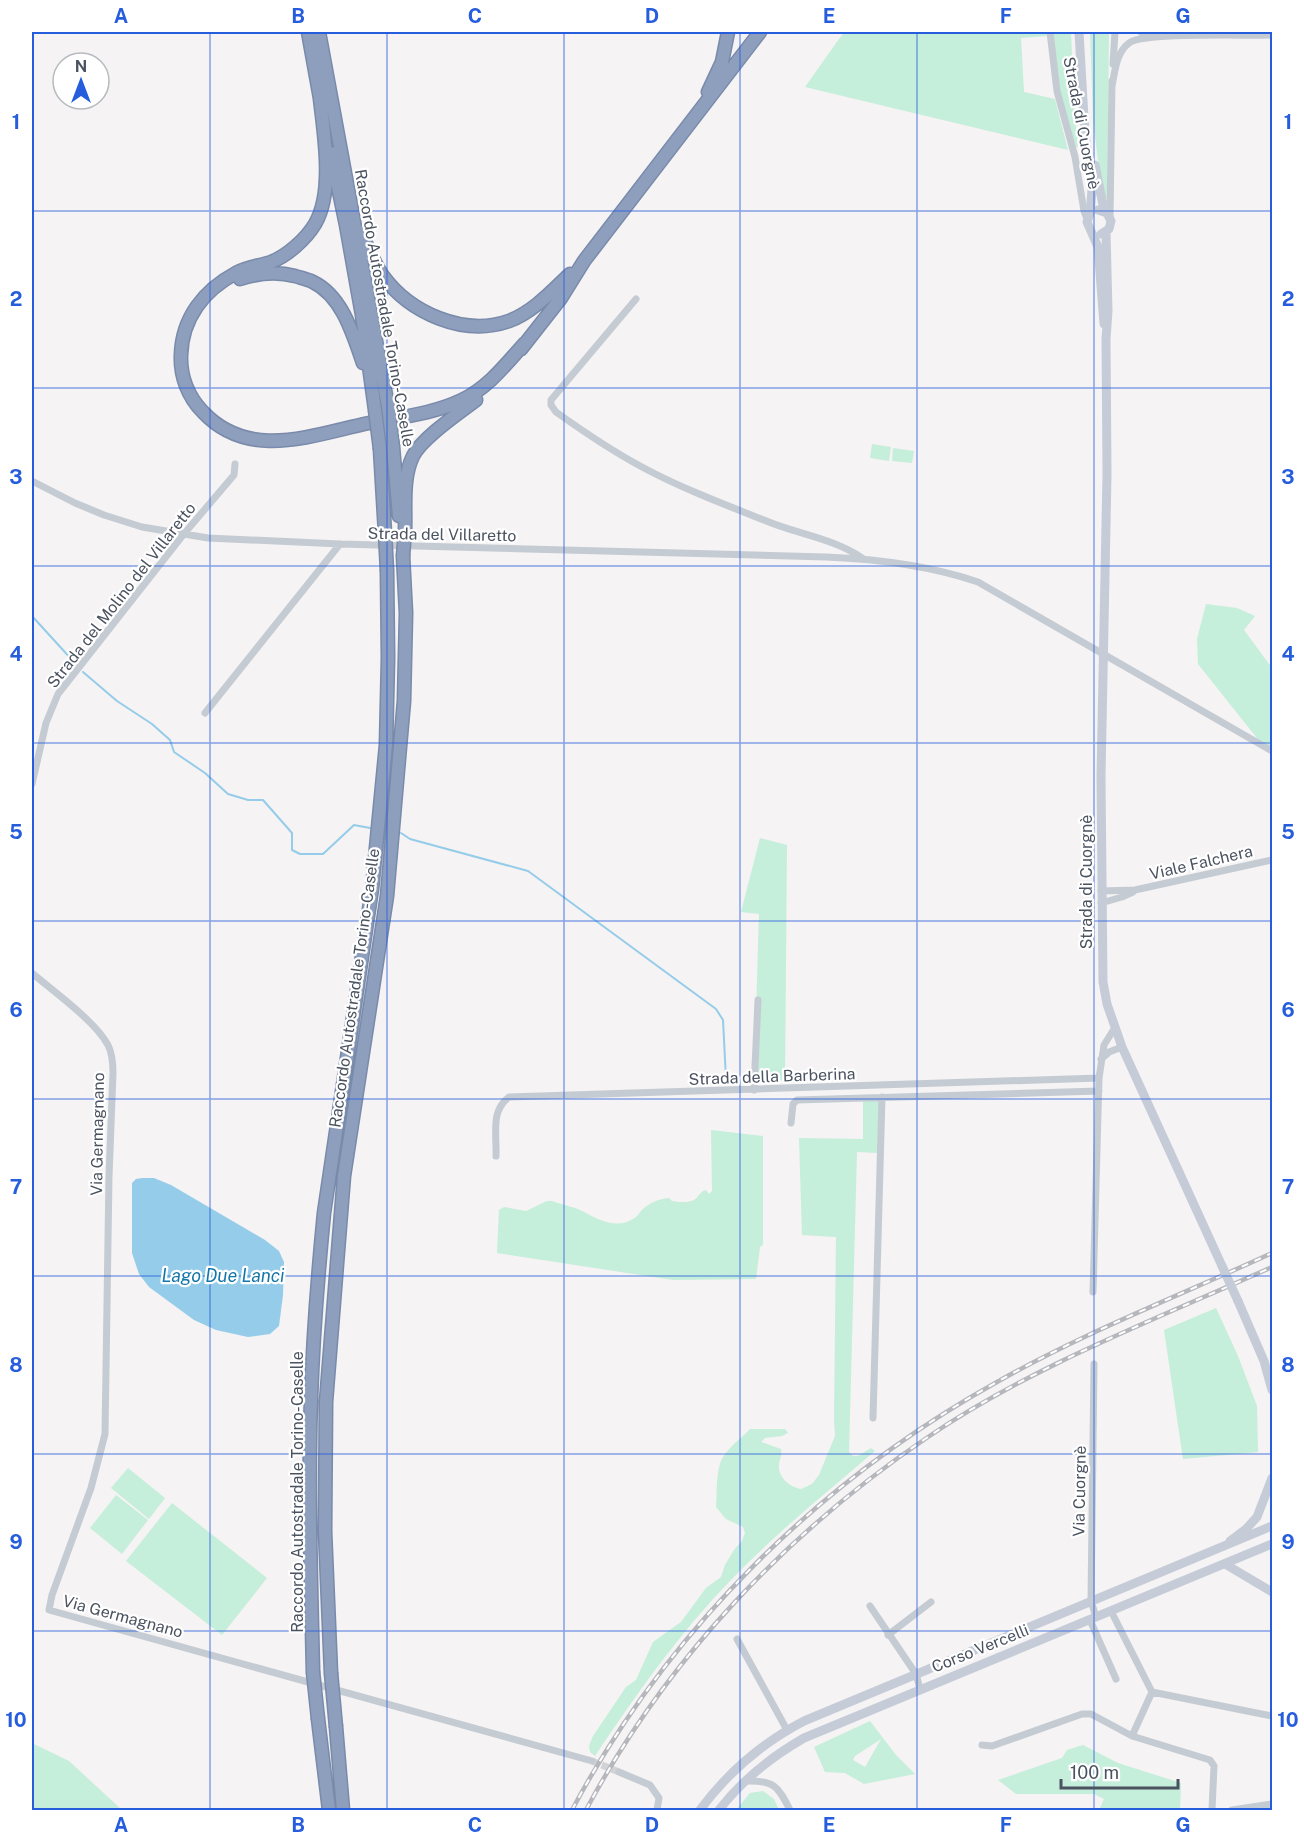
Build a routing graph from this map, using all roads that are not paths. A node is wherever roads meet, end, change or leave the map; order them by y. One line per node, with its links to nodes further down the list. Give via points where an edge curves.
1 (308, 32): 14 (highway, Raccordo Autostradale Torino-Caselle)
2 (319, 32): 19 (highway, Raccordo Autostradale Torino-Caselle)
3 (728, 32): 16 (highway, via 722,62)
4 (760, 32): 12 (highway)
5 (769, 32): 12 (highway)
6 (1050, 32): 18 (street, Strada di Cuorgnè, via 1057,91 1084,211)
7 (1079, 32): 15 (main road, Strada di Cuorgnè)
8 (1115, 32): 13 (street, Strada di Cuorgnè)
9 (1141, 32): 11 (street)
10 (1272, 35): 11 (street)
11 (1167, 36): 13 (street, via 1127,44 1117,61)
12 (727, 77): 16 (highway)
13 (1112, 86): 17 (street, Strada di Cuorgnè)
14 (320, 99): 23 (highway, via 326,175 315,223 295,247 273,261 237,272); 27 (highway, Raccordo Autostradale Torino-Caselle, via 362,315)
15 (1085, 106): 17 (main road, Strada di Cuorgnè); 18 (main road, Strada di Cuorgnè, via 1092,191)
16 (688, 124): 22 (highway)
17 (1107, 213): 18 (main road, via 1097,210); 21 (main road, via 1111,226)
18 (1089, 216): 20 (main road, via 1088,226)
19 (355, 224): 22 (highway, via 383,276 405,300 431,316 461,324 484,326 509,321 533,308); 30 (highway, Raccordo Autostradale Torino-Caselle, bridge, via 388,406)
20 (1093, 232): 21 (main road); 25 (main road, Strada di Cuorgnè, via 1098,247)
21 (1106, 232): 25 (main road, Strada di Cuorgnè)
22 (584, 261): 26 (highway)
23 (205, 297): 26 (highway, via 192,314 182,340 183,377 188,392 215,425 260,442 302,437 453,404 485,385); 27 (highway, via 234,281 271,273 313,282 329,295 352,332)
24 (636, 299): 33 (street, Strada del Villaretto, via 551,400 556,412 652,472)
25 (1106, 339): 34 (main road, Strada di Cuorgnè)
26 (525, 343): 30 (highway, via 495,385 439,429 412,457)
27 (374, 405): 82 (highway, Raccordo Autostradale Torino-Caselle, bridge, via 387,571 386,745 372,889 324,1213 311,1398 313,1672)
28 (236, 464): 31 (street, Strada del Molino del Villaretto, via 234,475)
29 (32, 481): 31 (street, Strada del Villaretto, via 104,515)
30 (403, 532): 83 (highway, Raccordo Autostradale Torino-Caselle, bridge, via 404,701 387,896 344,1176 326,1402 325,1531 331,1673)
31 (183, 535): 32 (street, Strada del Villaretto); 37 (street, Strada del Molino del Villaretto, via 58,693 46,723)
32 (340, 544): 33 (street, Strada del Villaretto); 35 (street)
33 (862, 558): 34 (street, Strada del Villaretto, via 904,563 978,582)
34 (1104, 654): 36 (street, Strada del Villaretto); 40 (main road, Strada di Cuorgnè)
35 (205, 713)
36 (1272, 751)
37 (32, 784)
38 (1272, 860): 39 (street, Viale Falchera)
39 (1135, 890): 40 (street, Viale Falchera); 41 (street, Viale Falchera)
40 (1101, 891): 41 (main road, Strada di Cuorgnè)
41 (1101, 903): 44 (main road, Strada di Cuorgnè, via 1103,982)
42 (32, 973): 78 (street, Via Germagnano, via 96,1031 112,1057 105,1434 91,1488 49,1610)
43 (758, 1000): 48 (street)
44 (1114, 1029): 45 (main road, Strada di Cuorgnè); 46 (street, via 1105,1041)
45 (1122, 1047): 46 (street); 55 (main road, Strada di Cuorgnè, bridge, via 1238,1301)
46 (1101, 1059): 47 (street)
47 (1099, 1078): 48 (street, Strada della Barberina); 49 (street)
48 (753, 1090): 52 (street, Strada della Barberina, via 509,1097 496,1115)
49 (1099, 1091): 50 (street, Strada della Barberina); 53 (street)
50 (882, 1097): 51 (street, Strada della Barberina, via 797,1100); 56 (street)
51 (791, 1123)
52 (496, 1156)
53 (1093, 1292)
54 (1094, 1364): 63 (street, Via Cuorgnè)
55 (1272, 1390)
56 (873, 1418)
57 (1272, 1478): 60 (main road, via 1257,1518)
58 (1272, 1526): 60 (main road, Corso Vercelli)
59 (1272, 1544): 61 (main road, Corso Vercelli)
60 (1219, 1549): 63 (main road, Corso Vercelli)
61 (1225, 1564): 62 (main road); 66 (main road, Corso Vercelli)
62 (1272, 1592)
63 (1091, 1601): 67 (street, Via Cuorgnè); 70 (main road, Corso Vercelli)
64 (931, 1602): 68 (street)
65 (870, 1606): 68 (street)
66 (1111, 1611): 67 (main road, Corso Vercelli); 73 (street)
67 (1093, 1619): 71 (street, Via Cuorgnè); 72 (main road, Corso Vercelli)
68 (888, 1635): 70 (street)
69 (737, 1639): 75 (street)
70 (916, 1674): 72 (street); 75 (main road, Corso Vercelli)
71 (1116, 1679)
72 (920, 1689): 80 (main road, Corso Vercelli, via 804,1738 767,1761)
73 (1152, 1692): 74 (street); 76 (street)
74 (1272, 1716)
75 (787, 1730): 85 (main road, Corso Vercelli, via 747,1758)
76 (1132, 1736): 77 (street, via 1086,1713 992,1746); 88 (street, via 1210,1760 1214,1766)
77 (982, 1746)
78 (592, 1761)
79 (619, 1772): 84 (street, via 650,1785 659,1798)
80 (745, 1781): 86 (main road, Corso Vercelli); 87 (street, via 771,1784 780,1791)
81 (1272, 1804): 89 (street)
82 (329, 1810)
83 (343, 1810)
84 (657, 1810)
85 (700, 1810)
86 (719, 1810)
87 (790, 1810)
88 (1212, 1810)
89 (1233, 1810)

